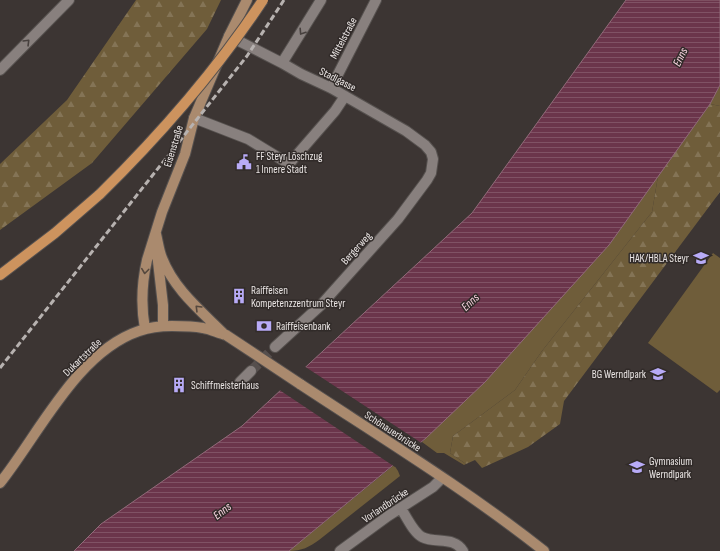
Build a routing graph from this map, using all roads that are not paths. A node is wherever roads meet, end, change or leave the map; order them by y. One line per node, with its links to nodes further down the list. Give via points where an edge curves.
1 (69, 0): 8 (street, one-way to 1)
2 (247, 0): 6 (main road, Eisenstraße)
3 (263, 0): 14 (main road, Eisenstraße, bridge, via 229,49 137,157 100,194)
4 (321, 0): 7 (street, one-way to 7)
5 (376, 0): 9 (street, Mittelstraße)
6 (229, 36): 7 (street, Stadlgasse); 11 (main road, Eisenstraße)
7 (282, 63): 9 (street, Stadlgasse)
8 (0, 70)
9 (330, 88): 10 (street, Stadlgasse)
10 (345, 96): 11 (street, via 289,164 248,138); 12 (street, Stadlgasse, via 416,137)
11 (194, 118): 13 (main road, Eisenstraße, via 185,154)
12 (431, 152): 18 (street, Bergerweg, via 431,173 417,196 321,305)
13 (156, 234): 15 (main road, Eisenstraße); 16 (main road, Eisenstraße, one-way to 16, via 145,268 142,307); 17 (main road, Eisenstraße, one-way to 13, via 175,283 162,259)
14 (0, 275)
15 (163, 326): 16 (main road, Dukartstraße); 17 (main road, Dukartstraße, via 194,326)
16 (145, 329): 22 (main road, Dukartstraße, via 113,344 89,364 53,406)
17 (226, 335): 21 (main road, Schönauerbrücke, bridge)
18 (276, 347)
19 (251, 371): 20 (street)
20 (240, 382)
21 (442, 478): 23 (street, Vorlandbrücke); 26 (main road, Schönauerbrücke)
22 (0, 483)
23 (401, 509): 24 (street, Vorlandbrücke); 25 (street, via 416,532 423,537 453,542)
24 (340, 551)
25 (463, 551)
26 (544, 551)

